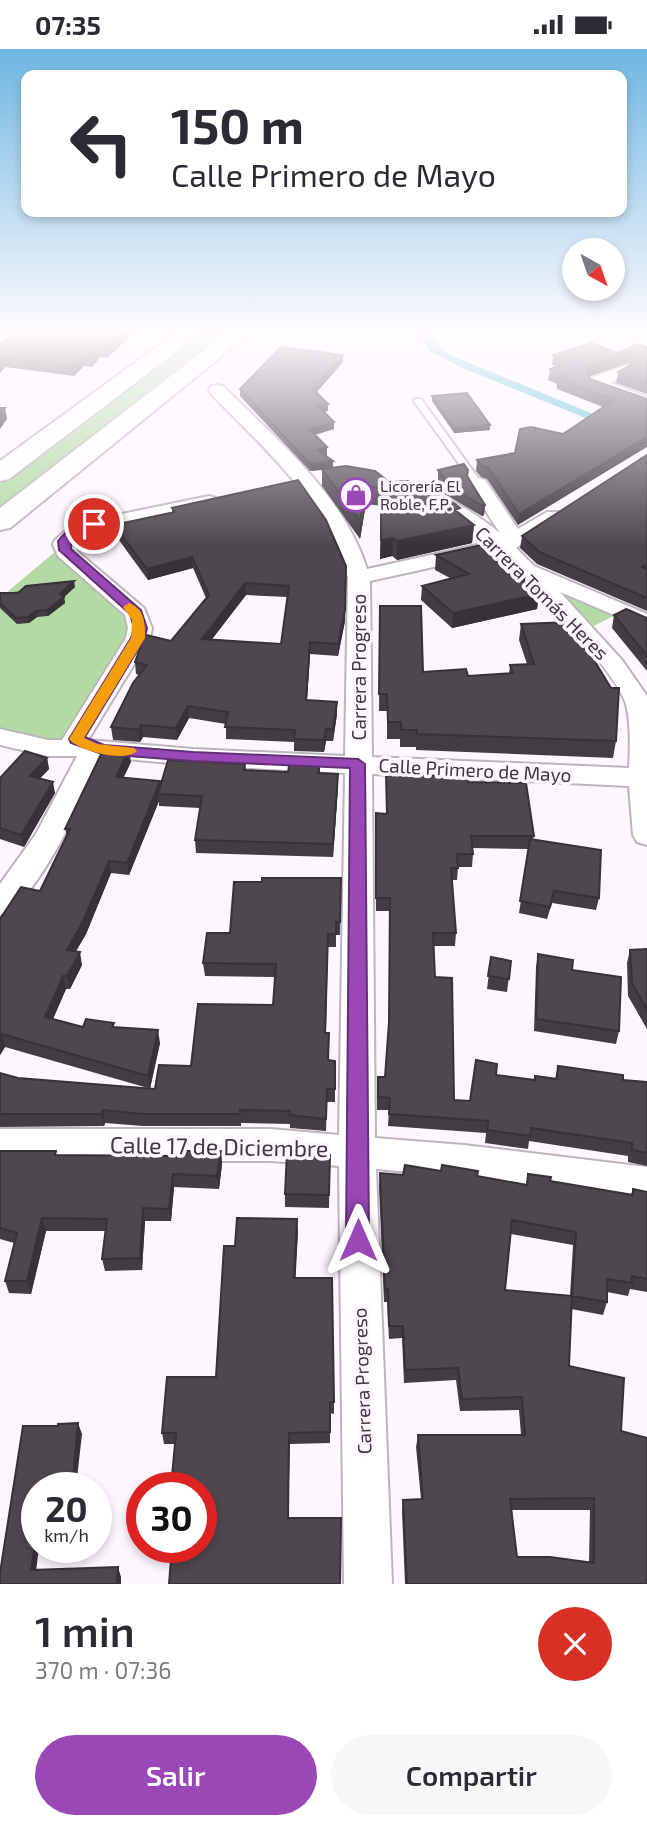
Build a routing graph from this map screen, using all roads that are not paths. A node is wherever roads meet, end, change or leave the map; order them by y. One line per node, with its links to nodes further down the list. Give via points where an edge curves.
1 (418, 401): 6 (lane)
2 (97, 402): 5 (highway)
3 (152, 402): 10 (highway)
4 (228, 402): 13 (street, Carrera Progreso, via 303,481 349,543)
5 (0, 473)
6 (478, 484): 11 (street)
7 (412, 491): 11 (street, Carrera Tomás Heres)
8 (227, 498): 19 (street, via 80,528 64,541 69,556 136,613 140,628)
9 (568, 508): 11 (street)
10 (0, 522)
11 (508, 544): 12 (street, Carrera Tomás Heres); 13 (street)
12 (522, 566): 14 (street); 16 (street, Carrera Tomás Heres)
13 (359, 577): 20 (street, Carrera Progreso)
14 (623, 611): 15 (street); 16 (street)
15 (647, 622)
16 (582, 632): 21 (street, Carrera Tomás Heres, via 633,690 641,717)
17 (0, 717): 19 (street, Calle Primero de Mayo)
18 (0, 737): 19 (street, Calle Primero de Mayo, via 48,748)
19 (80, 745): 20 (street, Calle Primero de Mayo, via 193,757); 23 (street, via 50,835)
20 (358, 764): 21 (street, Calle Primero de Mayo); 25 (street, Carrera Progreso)
21 (645, 777): 22 (street, Carrera Tomás Heres)
22 (647, 835)
23 (0, 904)
24 (0, 1145): 25 (street, Calle 17 de Diciembre, via 271,1145)
25 (357, 1151): 26 (street, Calle 17 de Diciembre); 27 (street, Carrera Progreso)
26 (647, 1183)
27 (368, 1584)

